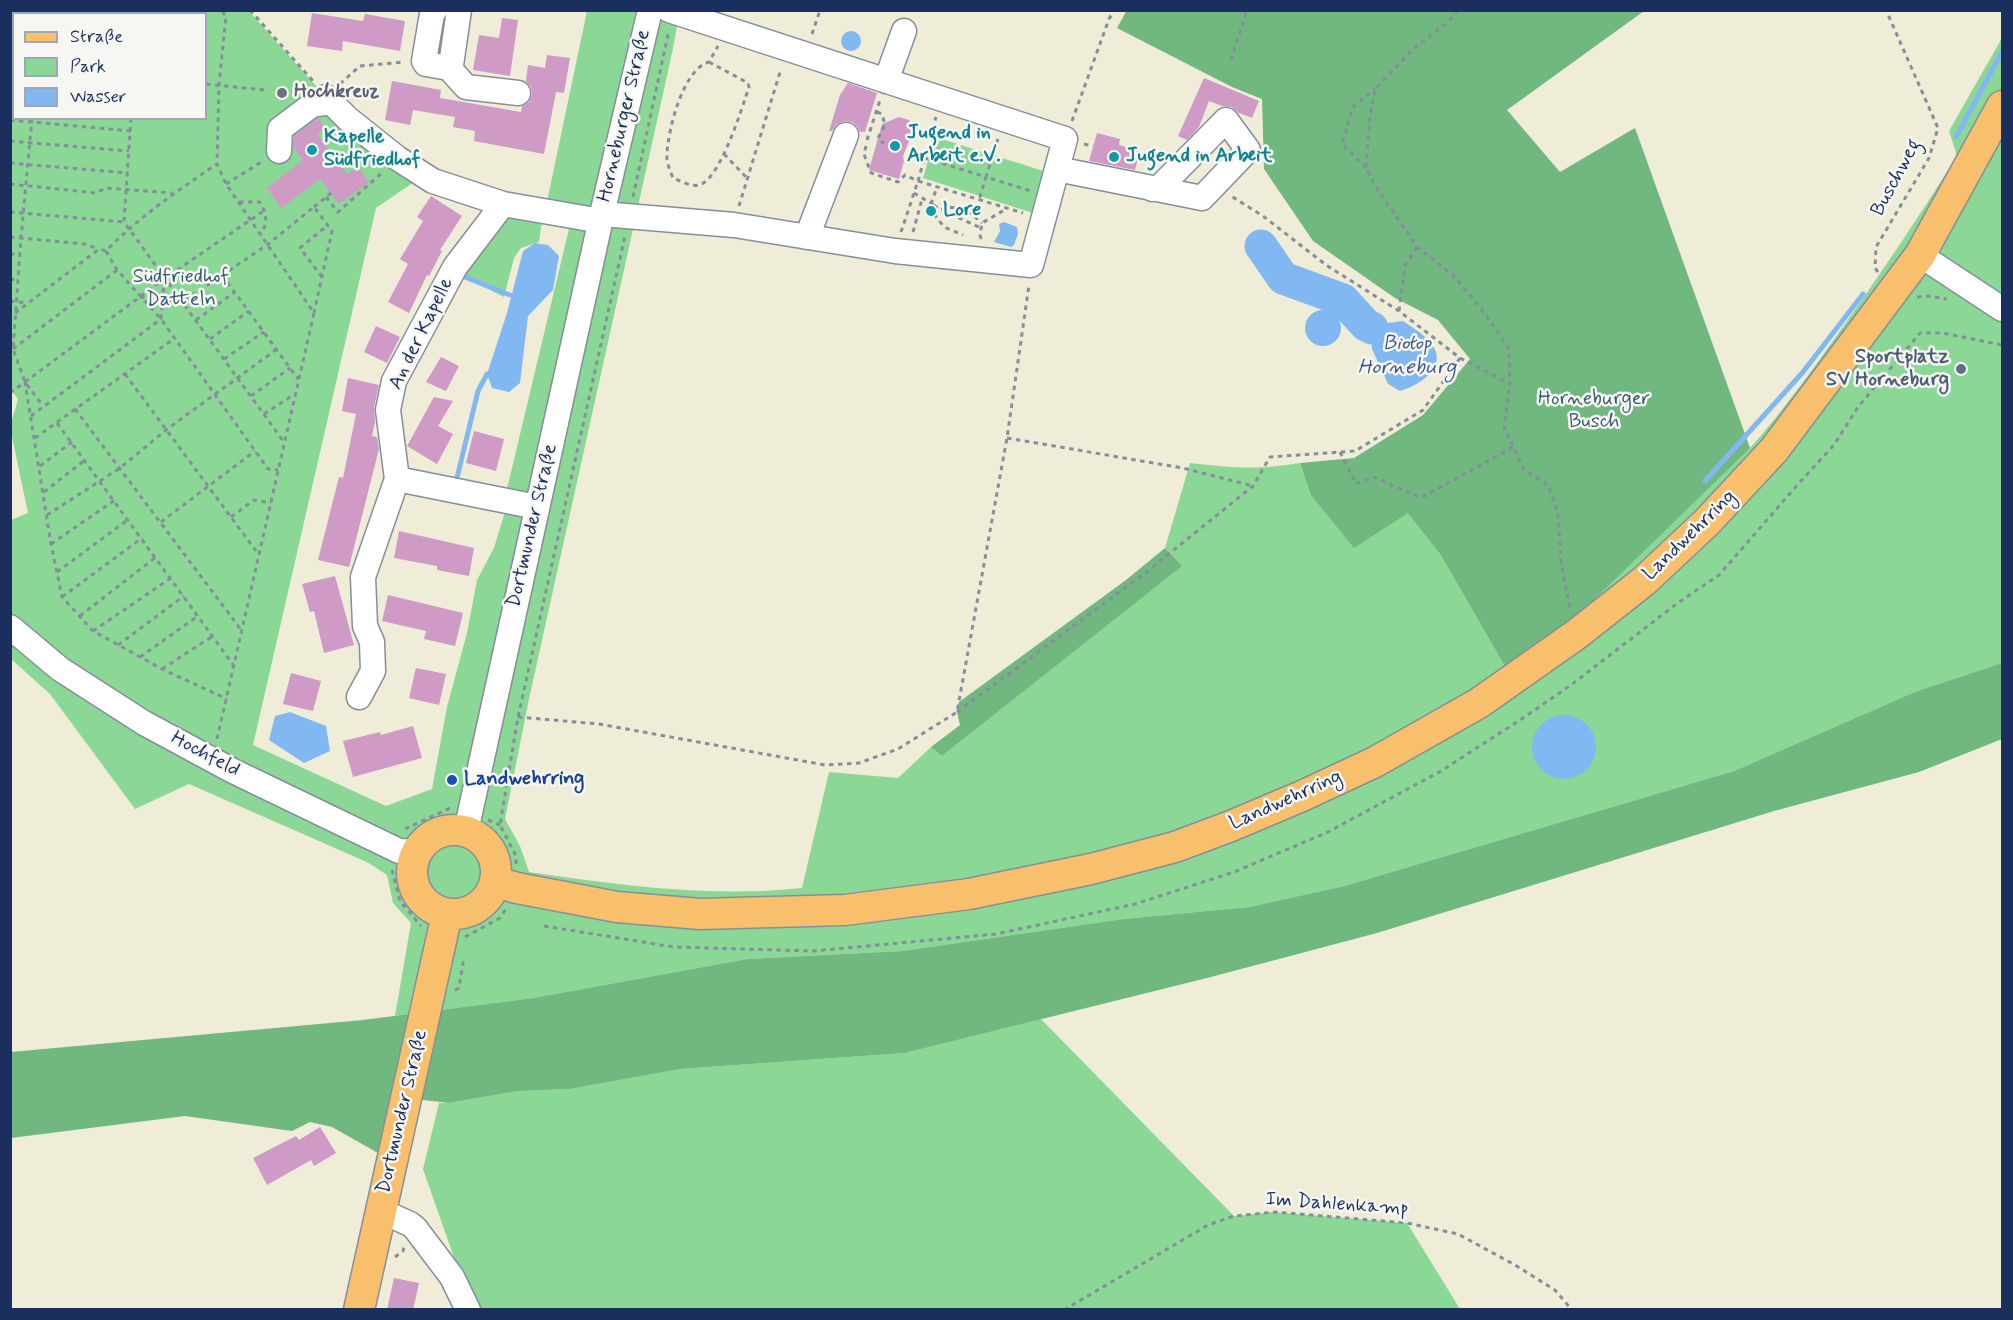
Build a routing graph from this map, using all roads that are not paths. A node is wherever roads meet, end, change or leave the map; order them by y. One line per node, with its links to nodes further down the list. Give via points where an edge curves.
1 (435, 10): 5 (street, via 424,61)
2 (459, 10): 5 (street)
3 (664, 11): 6 (street); 14 (street, Horneburger Straße)
4 (904, 31): 6 (street)
5 (449, 68): 7 (street, via 466,87)
6 (893, 84): 11 (street, via 1065,139)
7 (518, 93)
8 (2002, 106): 16 (main road, Landwehrring)
9 (846, 135): 15 (street)
10 (279, 151): 13 (street, via 280,129 312,105 329,99 348,119 433,181)
11 (1057, 169): 12 (street); 15 (street, via 1031,265 897,243)
12 (1152, 189): 12 (street, via 1202,198 1248,150 1226,120 1160,187)
13 (503, 204): 14 (street); 18 (street, An der Kapelle, via 455,267 394,381 388,410)
14 (601, 218): 15 (street, via 630,216 734,225); 19 (street, Dortmunder Straße)
15 (807, 237)
16 (1920, 255): 17 (street); 24 (main road, Landwehrring, via 1774,450 1707,522 1644,581 1578,634 1479,703 1375,762 1272,809 1175,847 1091,869 969,894 845,910 700,914 617,907)
17 (2002, 309)
18 (397, 479): 19 (street); 21 (street, An der Kapelle, via 363,577 365,626 372,642 373,671)
19 (537, 507): 22 (street, Dortmunder Straße)
20 (10, 627): 23 (street, Hochfeld, via 60,669 144,723 399,851)
21 (359, 697)
22 (466, 831): 23 (main road, via 438,833); 24 (main road, via 478,837 490,851 497,869)
23 (417, 852): 25 (main road, via 413,865 416,890 434,909)
24 (495, 882): 25 (main road, via 477,907)
25 (447, 914): 26 (main road, Dortmunder Straße)
26 (381, 1211): 27 (main road, Dortmunder Straße); 28 (street, via 415,1228 452,1277)
27 (359, 1310)
28 (468, 1310)

